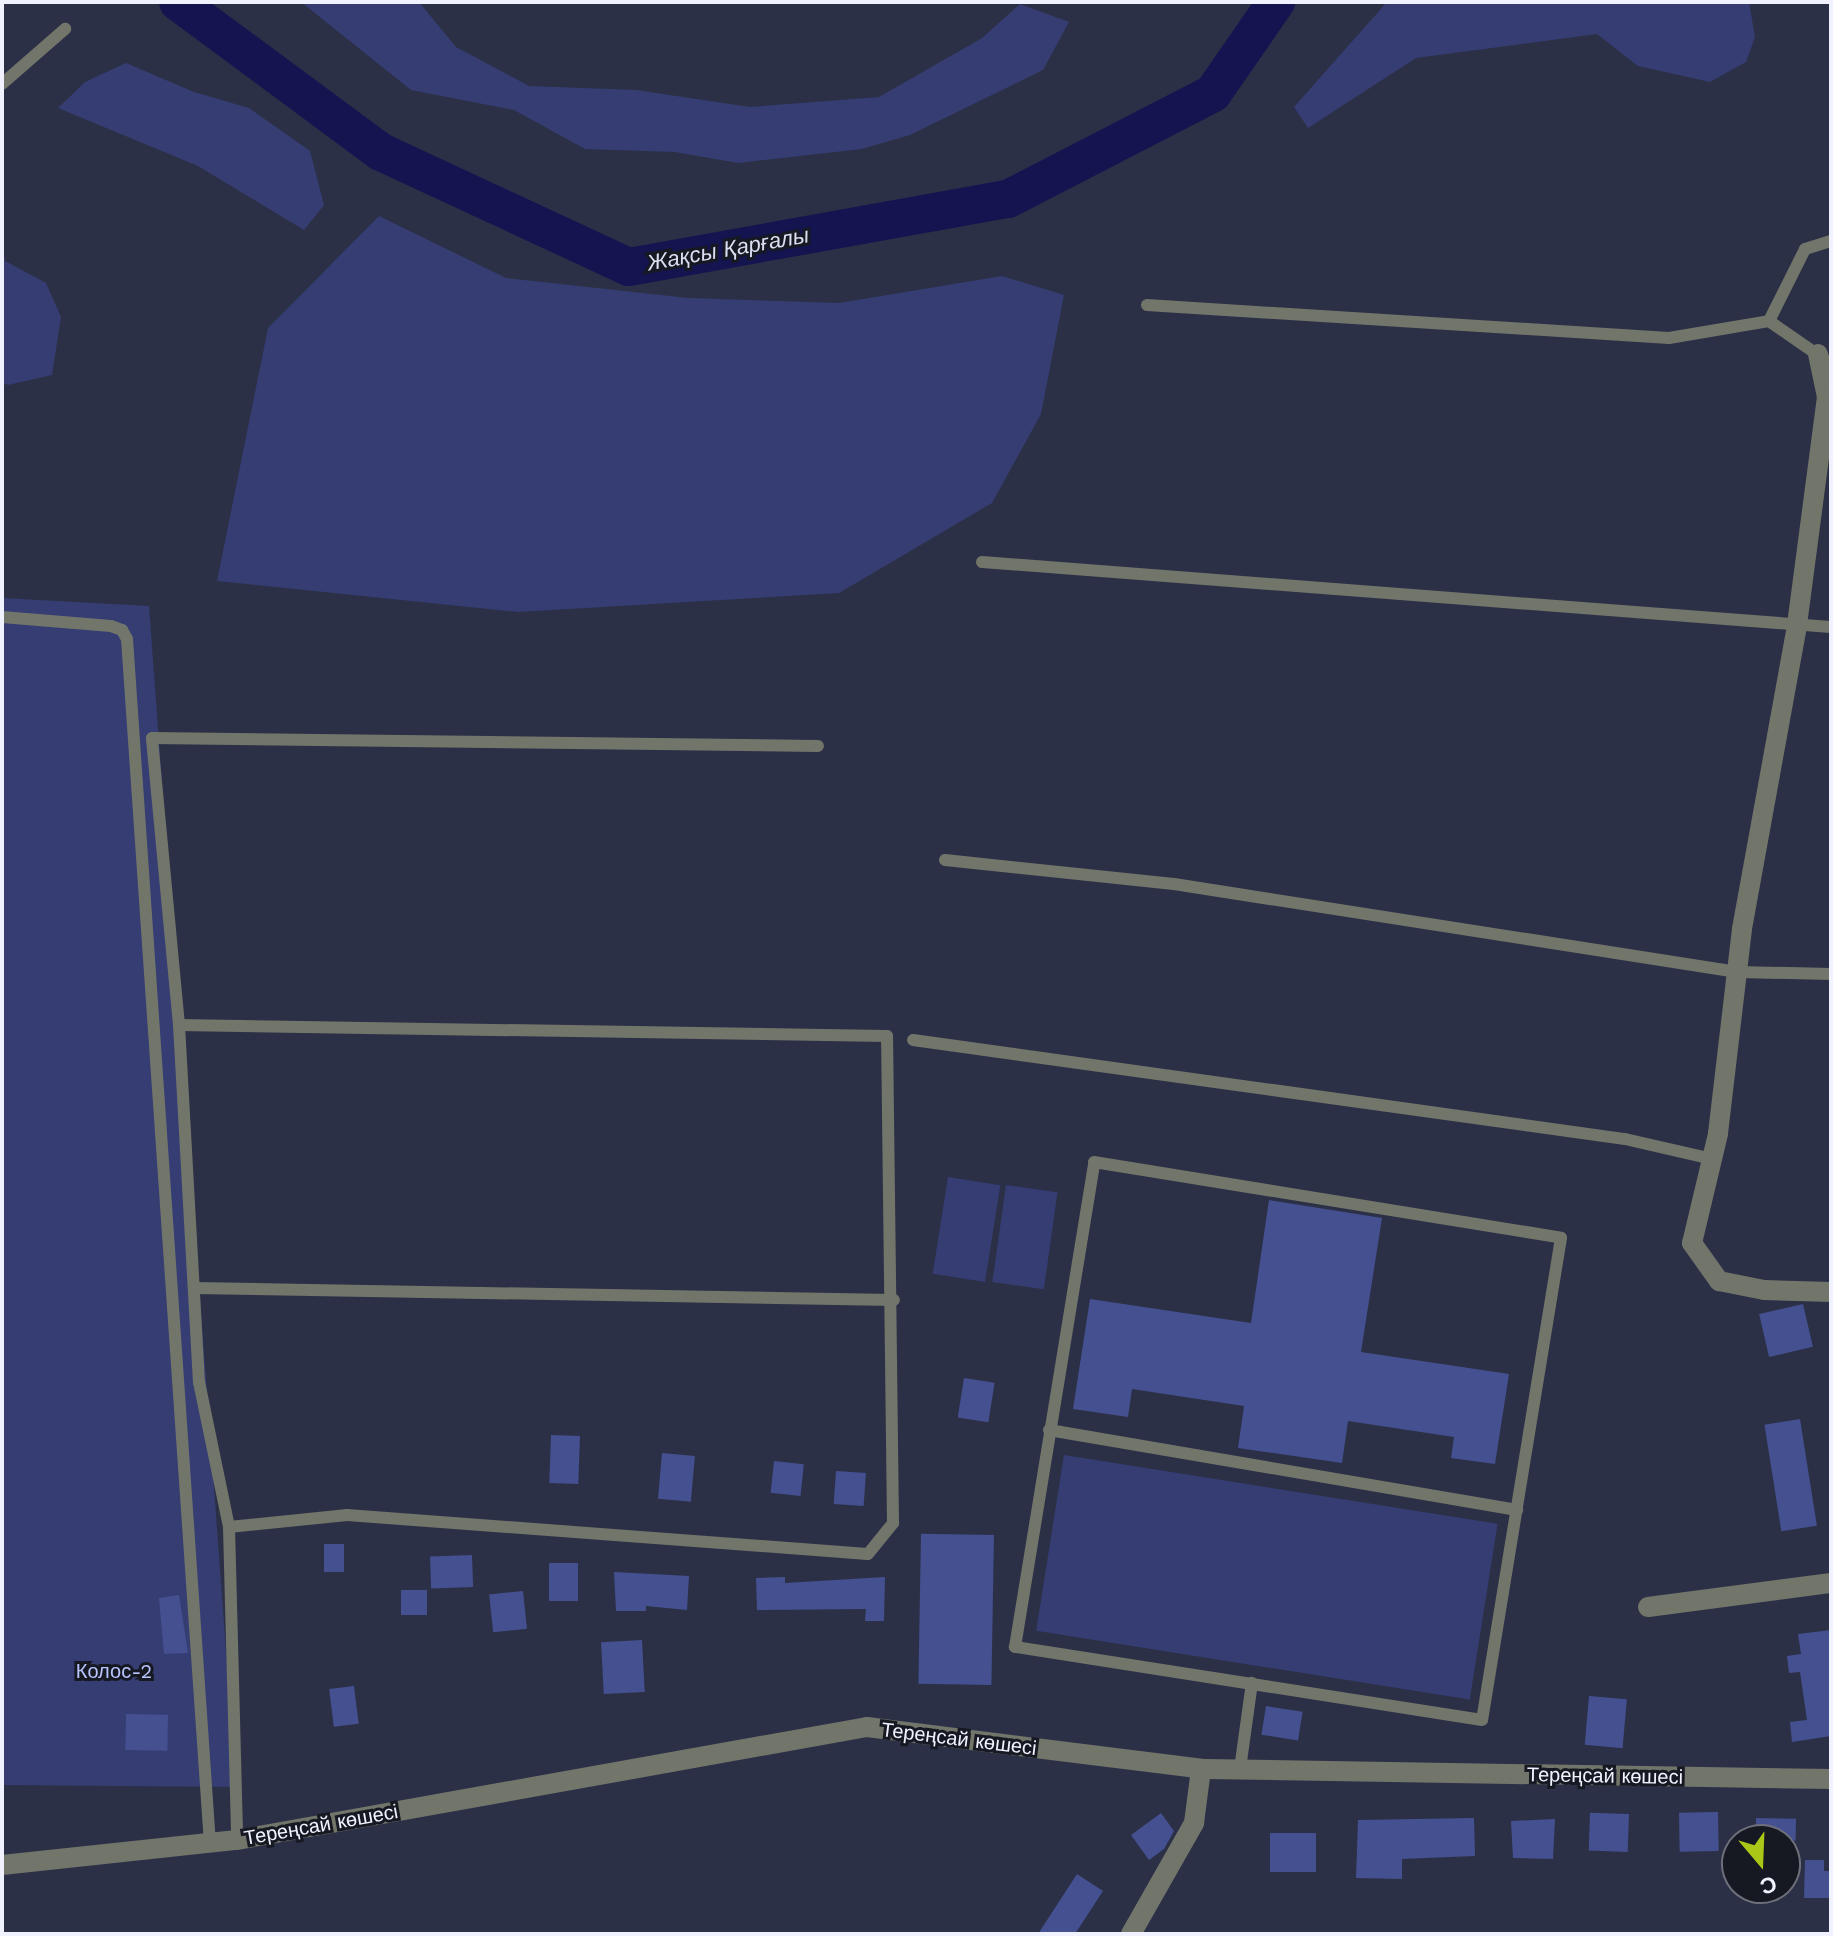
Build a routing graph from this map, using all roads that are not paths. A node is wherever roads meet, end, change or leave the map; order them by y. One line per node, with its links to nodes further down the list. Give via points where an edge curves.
1 (65, 29): 2 (lane)
2 (2, 84)
3 (1831, 241): 5 (lane, via 1805,249)
4 (1147, 305): 5 (lane, via 1669,338)
5 (1769, 321): 6 (lane)
6 (1824, 359): 9 (street, via 1827,397)
7 (982, 562): 9 (lane)
8 (2, 617): 31 (lane, via 111,626 127,639)
9 (1797, 626): 10 (lane); 13 (street)
10 (1831, 627)
11 (818, 746): 15 (lane, via 152,738)
12 (945, 860): 13 (lane, via 1174,884)
13 (1737, 972): 14 (lane); 17 (street)
14 (1831, 974)
15 (179, 1025): 18 (lane); 20 (lane, via 887,1036)
16 (913, 1040): 17 (lane, via 1625,1139)
17 (1712, 1159): 19 (street, via 1692,1243 1701,1263 1719,1281 1764,1290)
18 (194, 1288): 20 (lane); 23 (lane, via 199,1382)
19 (1831, 1292)
20 (894, 1300): 23 (lane, via 893,1523 868,1554 347,1515)
21 (1049, 1430): 22 (lane); 22 (lane, via 1094,1162 1561,1238); 26 (lane, via 1015,1647)
22 (1517, 1510): 26 (lane, via 1482,1720)
23 (229, 1527): 30 (lane)
24 (1831, 1583): 25 (street)
25 (1648, 1607)
26 (1252, 1683): 28 (lane)
27 (1201, 1769): 28 (street, Тереңсай көшесі); 30 (street, Тереңсай көшесі, via 867,1727); 33 (street, via 1194,1823)
28 (1240, 1769): 29 (street, Тереңсай көшесі)
29 (1831, 1779)
30 (237, 1840): 31 (street, Тереңсай көшесі)
31 (210, 1843): 32 (street, Тереңсай көшесі)
32 (2, 1865)
33 (1131, 1934)

